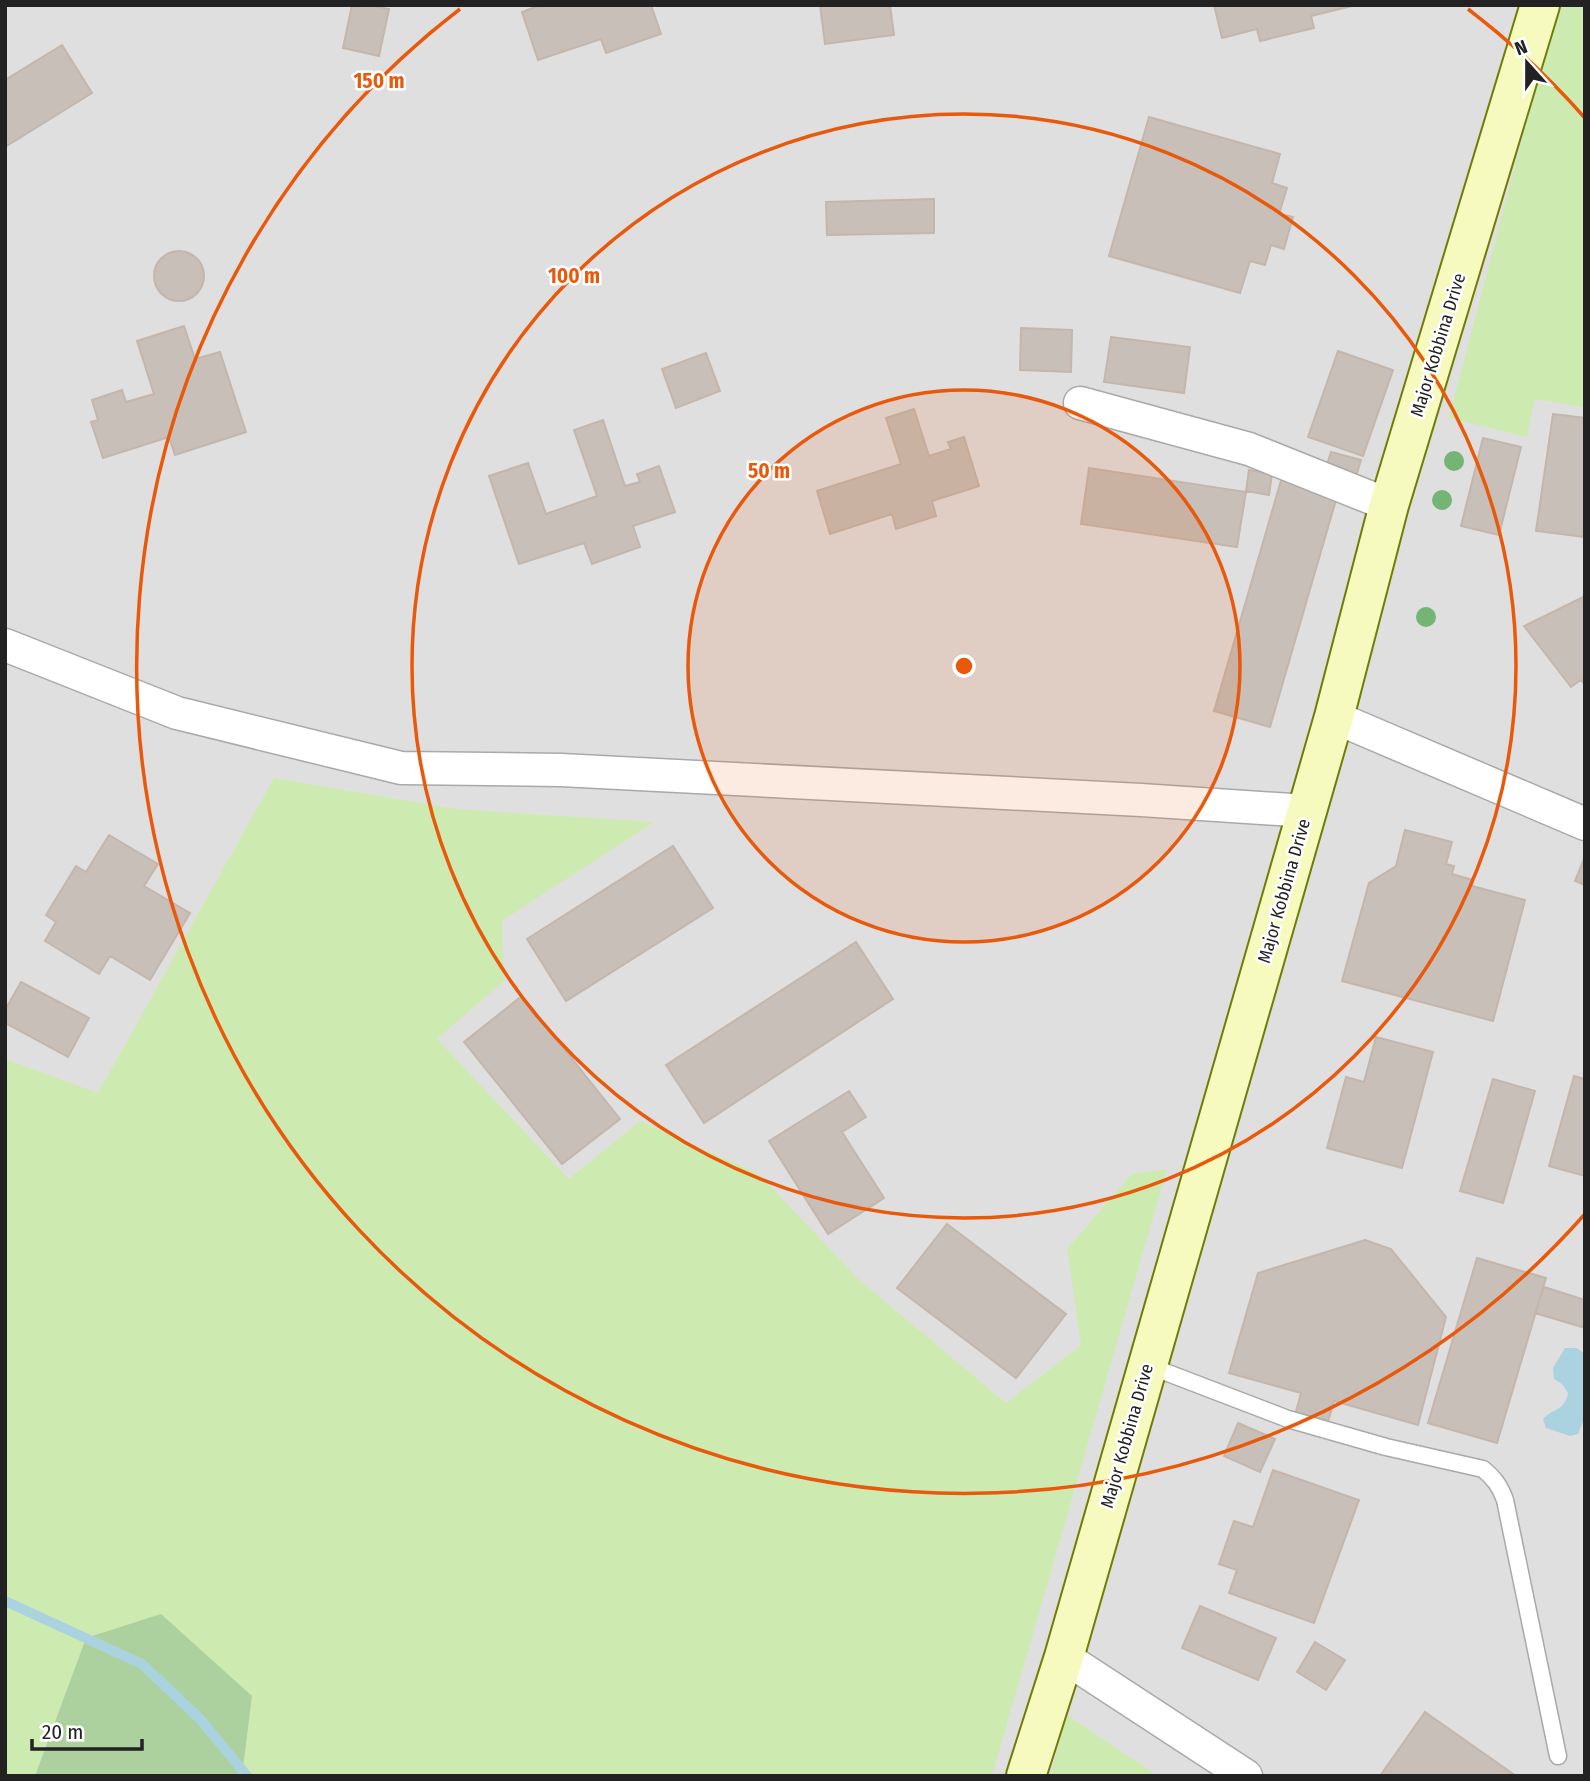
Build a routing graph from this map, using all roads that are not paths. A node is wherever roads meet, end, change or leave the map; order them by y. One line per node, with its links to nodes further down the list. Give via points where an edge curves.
1 (1541, 5): 3 (street, Major Kobbina Drive)
2 (1080, 404): 3 (street, via 1249,449)
3 (1389, 505): 5 (street, Major Kobbina Drive)
4 (5, 645): 6 (street, via 177,713 401,768 561,770)
5 (1334, 717): 6 (street, Major Kobbina Drive); 7 (street)
6 (1307, 811): 8 (street, Major Kobbina Drive)
7 (1585, 824)
8 (1147, 1365): 9 (street, Major Kobbina Drive); 10 (lane, via 1288,1419 1483,1469 1491,1475 1505,1500)
9 (1063, 1657): 11 (street, Major Kobbina Drive); 12 (street)
10 (1558, 1756)
11 (1026, 1776)
12 (1246, 1776)

